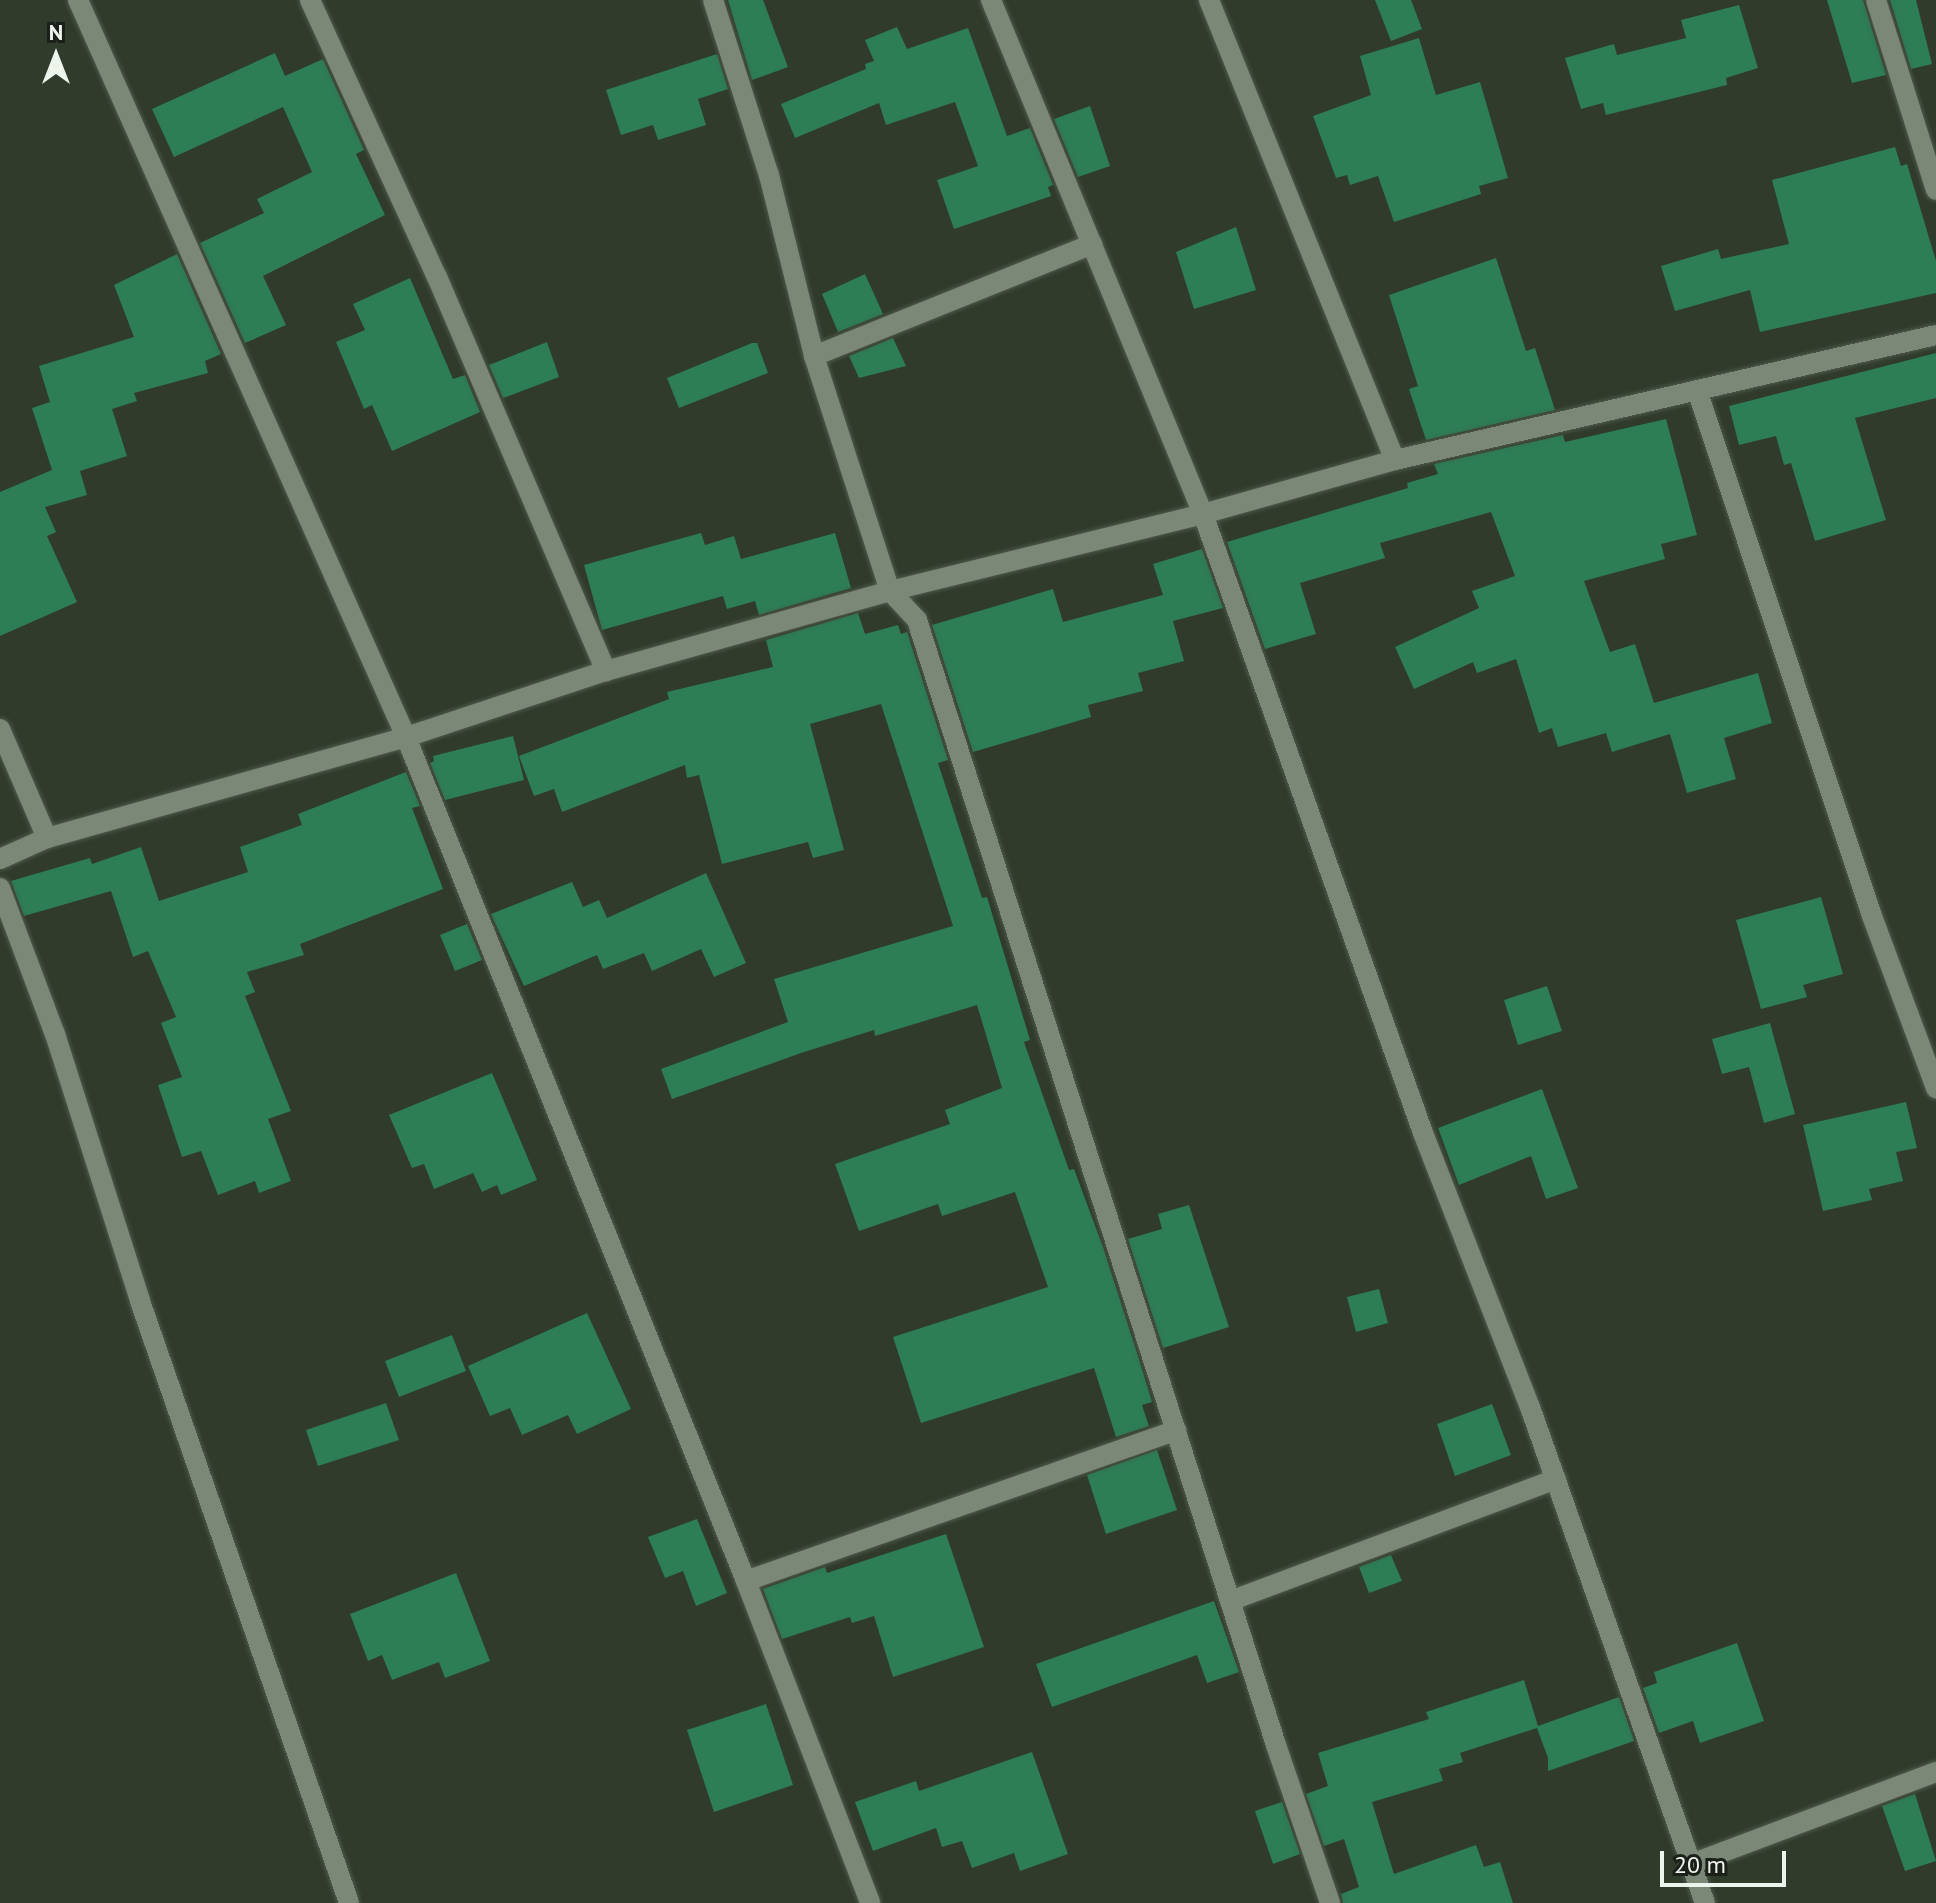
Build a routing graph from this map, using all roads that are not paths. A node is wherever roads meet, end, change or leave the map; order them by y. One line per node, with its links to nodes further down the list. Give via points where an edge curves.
1 (78, 0): 17 (street)
2 (310, 0): 15 (street, via 437,277)
3 (713, 0): 10 (street, via 769,175)
4 (991, 0): 8 (street)
5 (1209, 0): 12 (street)
6 (1876, 0): 7 (street)
7 (1936, 190)
8 (1092, 244): 10 (street); 13 (street)
9 (1936, 335): 11 (street)
10 (814, 356): 14 (street)
11 (1697, 390): 12 (street); 21 (street, via 1862,887)
12 (1395, 460): 13 (street)
13 (1203, 514): 14 (street); 23 (street, via 1423,1133)
14 (890, 591): 15 (street); 22 (street, via 917,620)
15 (606, 671): 17 (street)
16 (0, 729): 18 (street)
17 (406, 737): 18 (street); 24 (street)
18 (47, 838): 19 (street)
19 (0, 859)
20 (0, 888): 28 (street, via 55,1034 140,1301)
21 (1936, 1088)
22 (1176, 1430): 24 (street); 25 (street)
23 (1556, 1479): 25 (street); 27 (street)
24 (746, 1581): 29 (street)
25 (1230, 1601): 30 (street)
26 (1936, 1772): 27 (street)
27 (1691, 1864): 31 (street)
28 (349, 1903)
29 (870, 1903)
30 (1330, 1903)
31 (1705, 1903)

